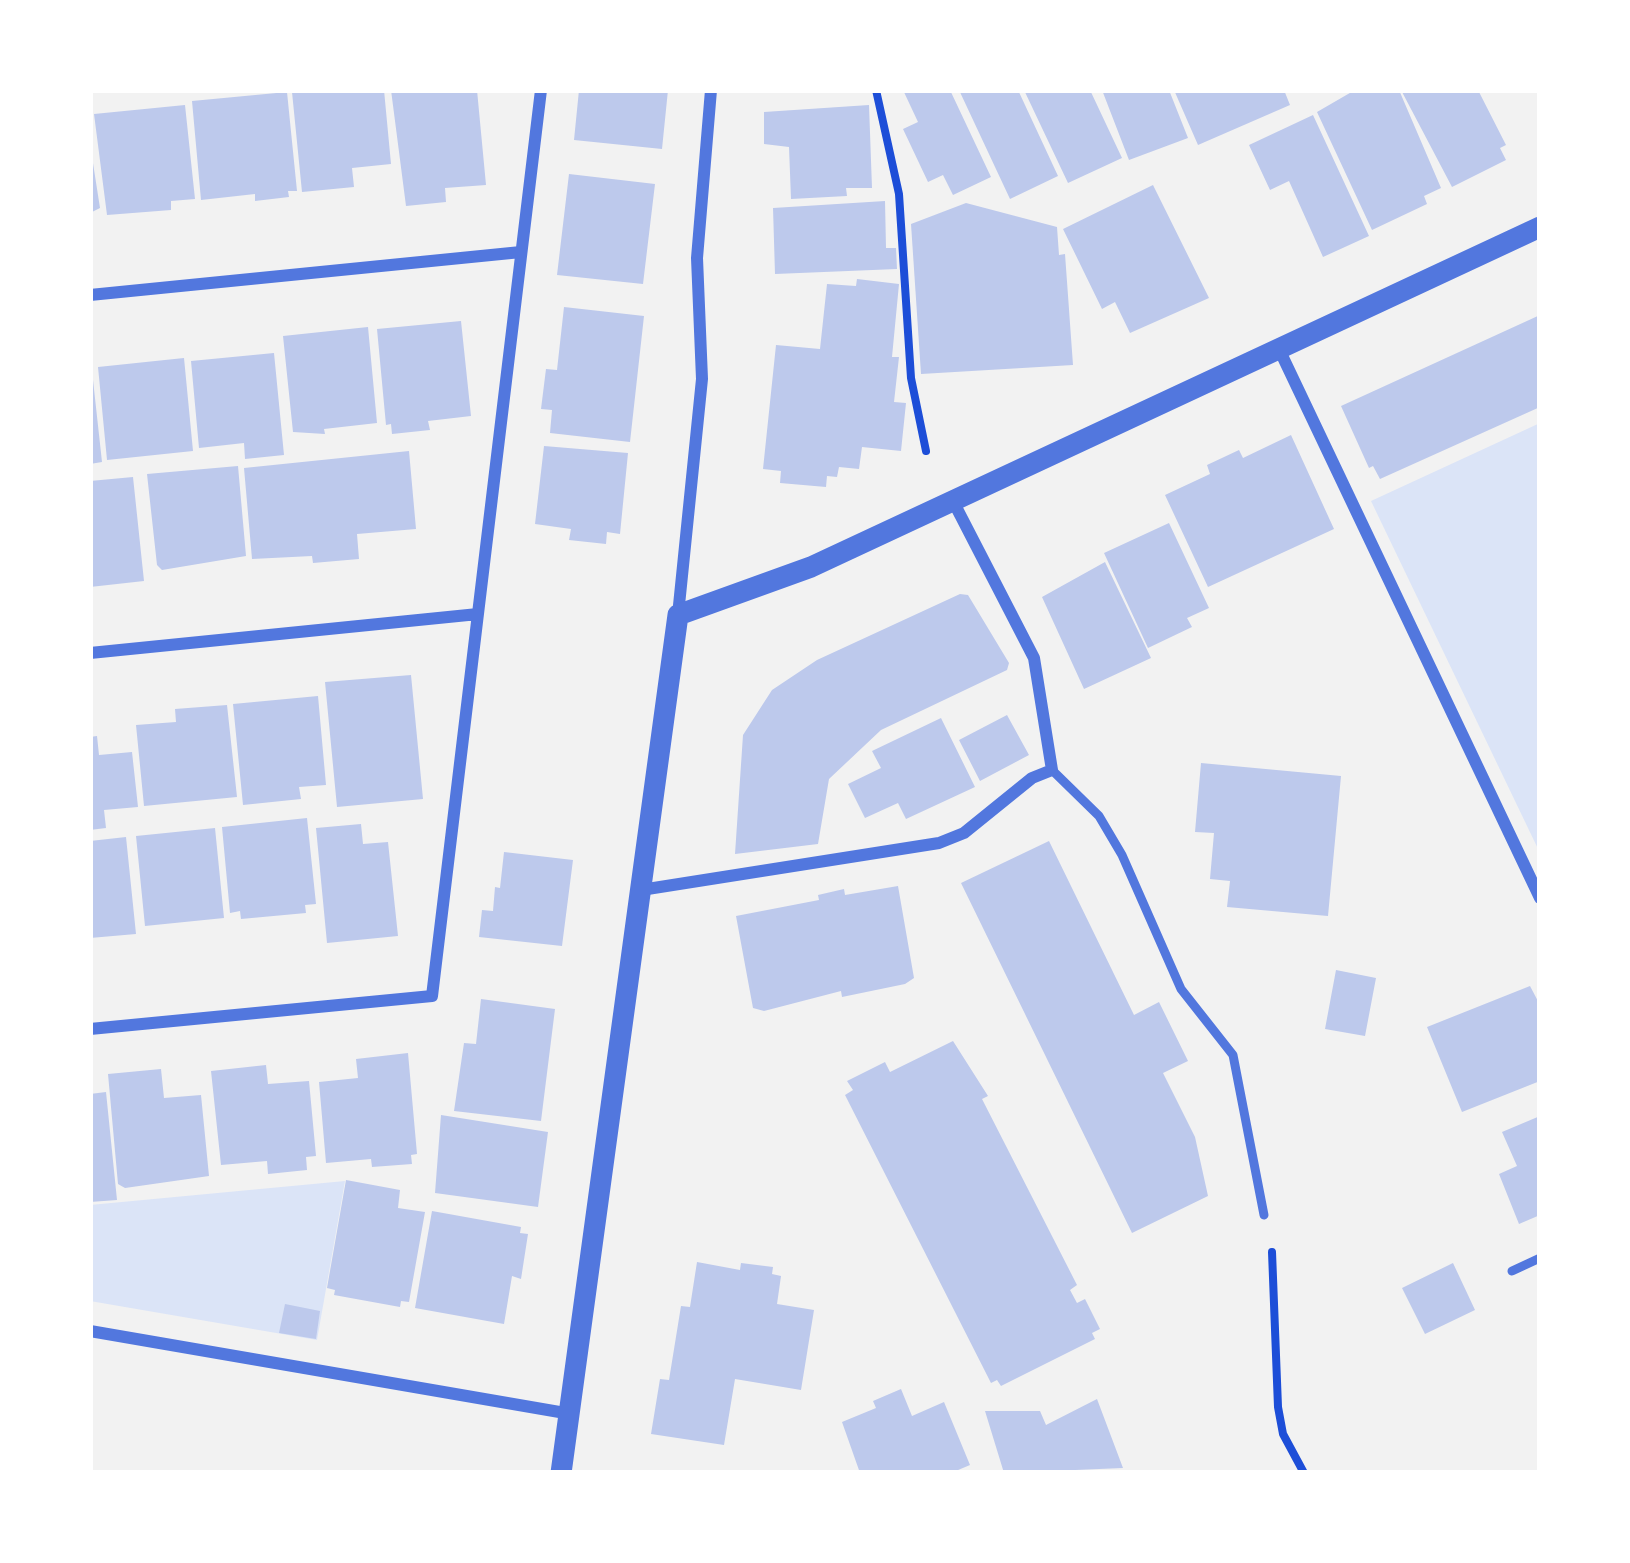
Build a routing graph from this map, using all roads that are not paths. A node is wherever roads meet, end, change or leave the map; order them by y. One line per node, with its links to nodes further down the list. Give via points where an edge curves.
1 (541, 90): 4 (street)
2 (711, 90): 9 (street, via 697,258 702,379)
3 (1540, 227): 6 (street)
4 (521, 253): 5 (street); 8 (street)
5 (90, 295)
6 (1279, 349): 7 (street); 13 (street)
7 (953, 501): 9 (street, via 811,567); 11 (street, via 1034,658)
8 (478, 614): 10 (street); 14 (street, via 432,996)
9 (678, 615): 12 (street)
10 (90, 652)
11 (1052, 770): 12 (street, via 939,843); 15 (lane, via 1099,816 1180,989 1233,1055)
12 (640, 890): 19 (street)
13 (1540, 898)
14 (90, 1029)
15 (1264, 1215)
16 (1540, 1258): 17 (lane)
17 (1512, 1271)
18 (90, 1331): 19 (street)
19 (572, 1414): 20 (street)
20 (561, 1473)

